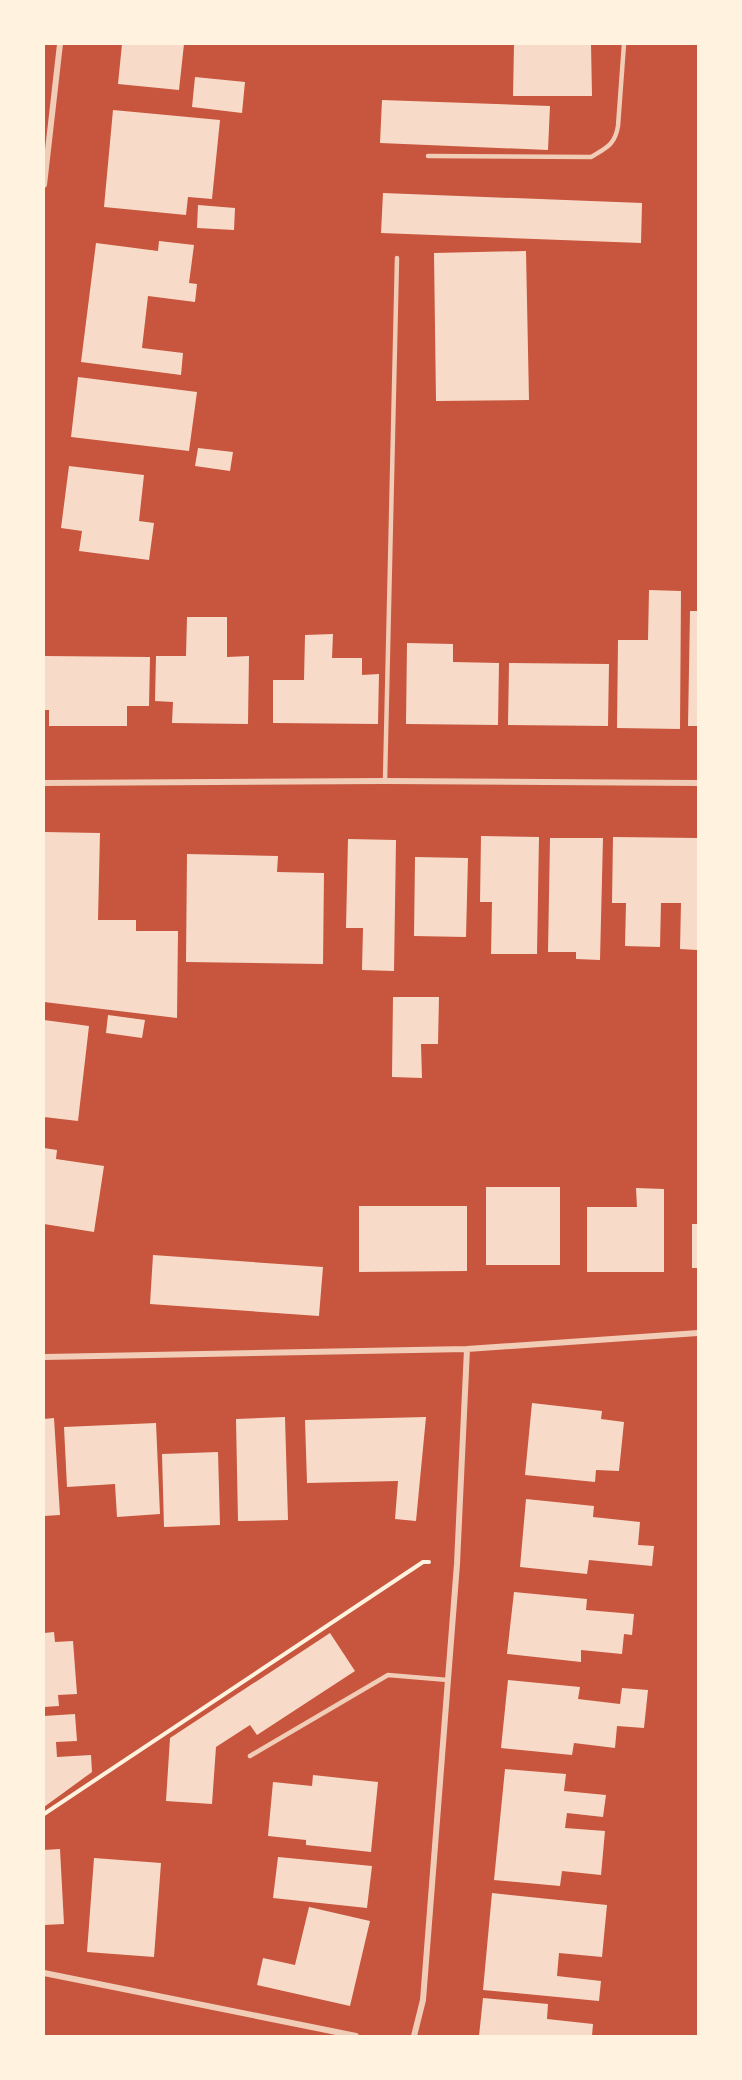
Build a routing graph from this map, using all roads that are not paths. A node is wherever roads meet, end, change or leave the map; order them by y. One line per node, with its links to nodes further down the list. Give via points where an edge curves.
1 (60, 44): 4 (street)
2 (624, 44): 3 (lane, via 618,126 608,147 591,156)
3 (428, 156)
4 (44, 185)
5 (397, 258): 6 (lane)
6 (385, 781): 7 (street); 8 (street)
7 (44, 783)
8 (699, 783)
9 (699, 1333): 10 (street)
10 (467, 1348): 11 (street); 12 (street)
11 (44, 1357)
12 (448, 1680): 13 (lane, via 388,1675); 16 (street, via 423,2000)
13 (250, 1756)
14 (44, 1973): 15 (street)
15 (356, 2037)
16 (414, 2037)

